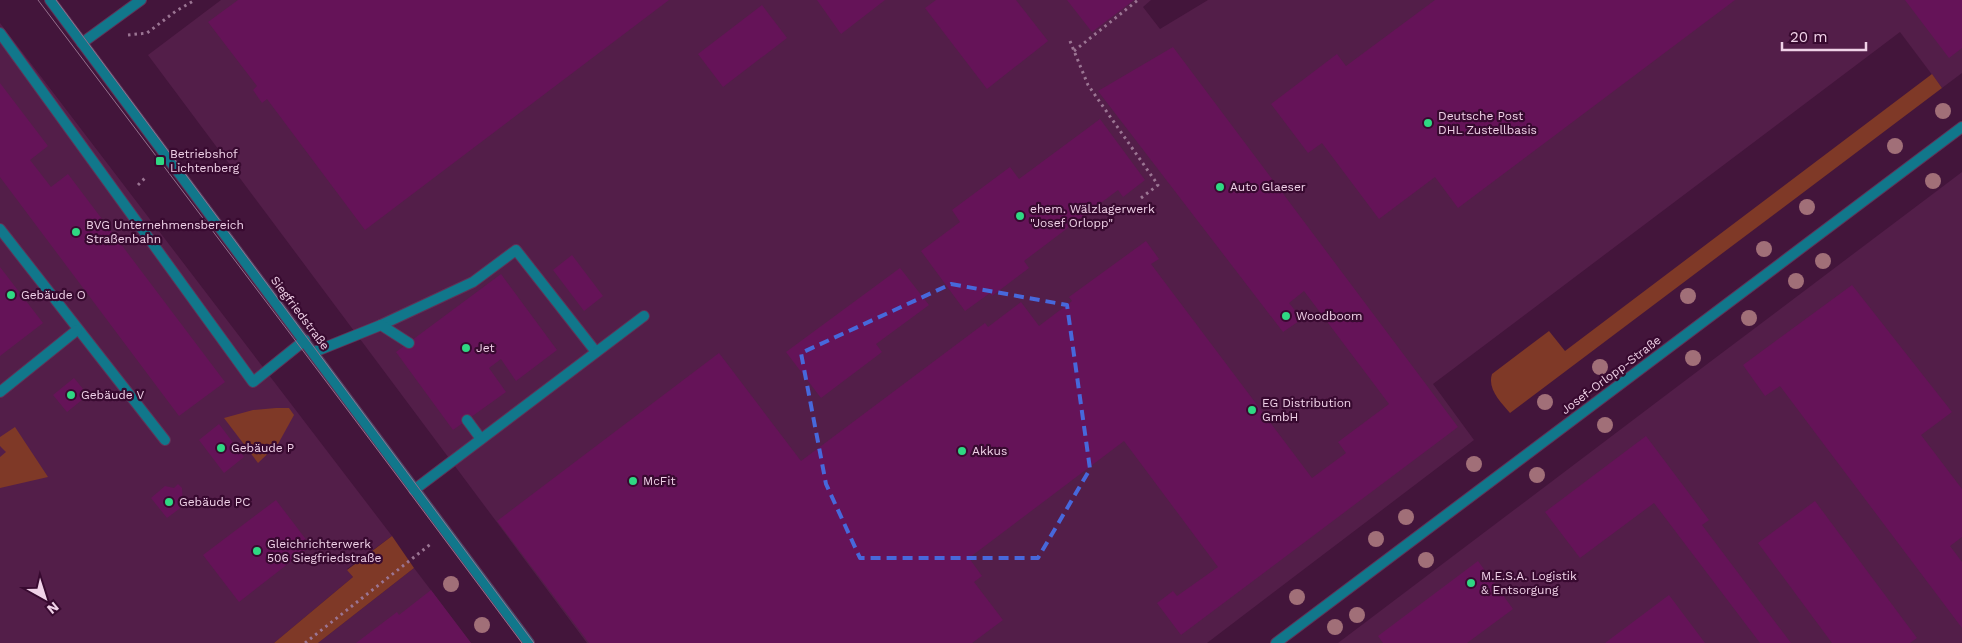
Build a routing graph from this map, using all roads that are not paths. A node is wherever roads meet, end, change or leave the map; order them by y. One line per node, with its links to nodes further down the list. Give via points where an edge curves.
1 (50, 0): 4 (street, Siegfriedstraße)
2 (141, 0): 4 (street)
3 (0, 33): 10 (street, via 252,382)
4 (82, 43): 10 (street, Siegfriedstraße, via 223,235)
5 (1962, 127): 20 (street, Josef-Orlopp-Straße)
6 (0, 229): 9 (street)
7 (644, 316): 13 (street)
8 (381, 325): 11 (street); 12 (street); 13 (street, via 473,282 516,250)
9 (77, 330): 14 (street); 17 (street)
10 (305, 340): 12 (street, Siegfriedstraße)
11 (409, 343)
12 (314, 352): 18 (street, Siegfriedstraße)
13 (596, 352): 16 (street)
14 (0, 392)
15 (467, 420): 16 (street)
16 (481, 439): 18 (street)
17 (165, 440)
18 (414, 490): 19 (street, Siegfriedstraße)
19 (529, 643)
20 (1276, 643)

